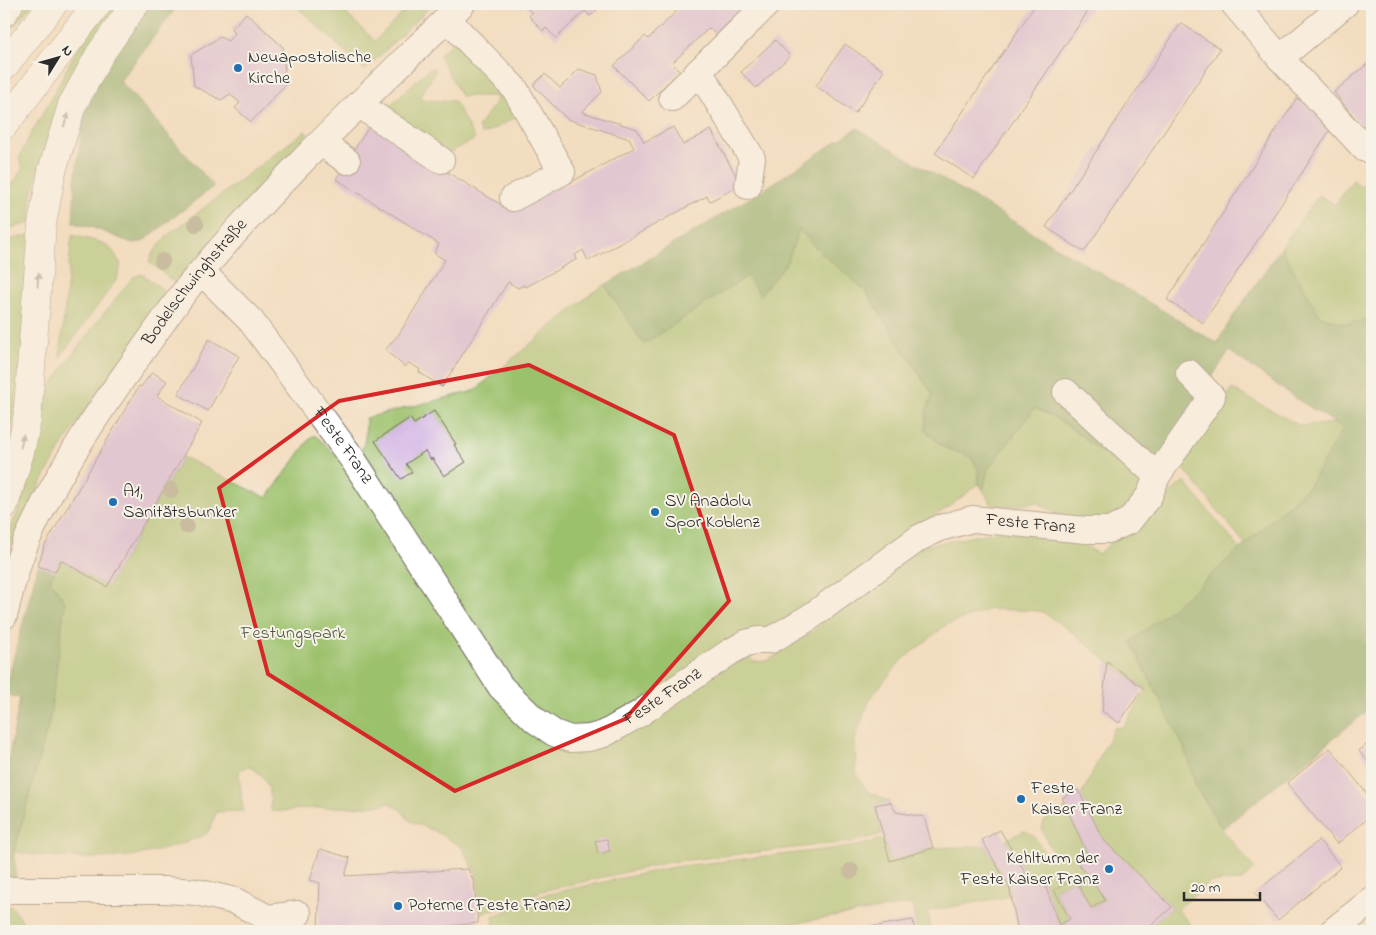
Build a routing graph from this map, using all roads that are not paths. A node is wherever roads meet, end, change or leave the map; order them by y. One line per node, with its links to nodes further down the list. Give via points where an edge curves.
1 (10, 4): 9 (highway)
2 (53, 4): 11 (highway)
3 (97, 4): 15 (highway)
4 (134, 4): 26 (highway, one-way to 4, via 27,420 42,224 52,171 72,104 100,54)
5 (767, 4): 12 (street)
6 (1234, 4): 10 (street)
7 (1345, 4): 10 (street)
8 (454, 11): 14 (street, Bodelschwinghstraße); 21 (street, via 515,89 562,172)
9 (4, 12)
10 (1280, 58): 17 (street)
11 (4, 66)
12 (699, 71): 13 (street); 20 (street, via 752,158)
13 (672, 98)
14 (360, 103): 16 (street, Bodelschwinghstraße); 18 (street)
15 (4, 125)
16 (323, 141): 19 (street); 22 (street, Bodelschwinghstraße, via 275,189)
17 (1365, 149)
18 (441, 160)
19 (347, 161)
20 (748, 186)
21 (513, 198)
22 (188, 288): 27 (street, Bodelschwinghstraße, via 113,391 48,497 32,555 11,584); 28 (street, Feste Franz, via 251,321 293,391 354,461 501,687 535,720 554,733 570,739 604,734 730,652 746,643)
23 (1188, 373): 25 (street, Feste Franz, via 1212,397)
24 (1066, 392): 25 (street)
25 (1157, 476): 28 (street, Feste Franz, via 1149,496 1129,521 1109,530 972,519 940,528 919,538 810,617)
26 (4, 505)
27 (4, 616)
28 (771, 640): 29 (street)
29 (739, 664)
30 (4, 890): 32 (street, via 196,892 235,901 268,918)
31 (1372, 900): 33 (street)
32 (298, 914)
33 (1333, 931)

